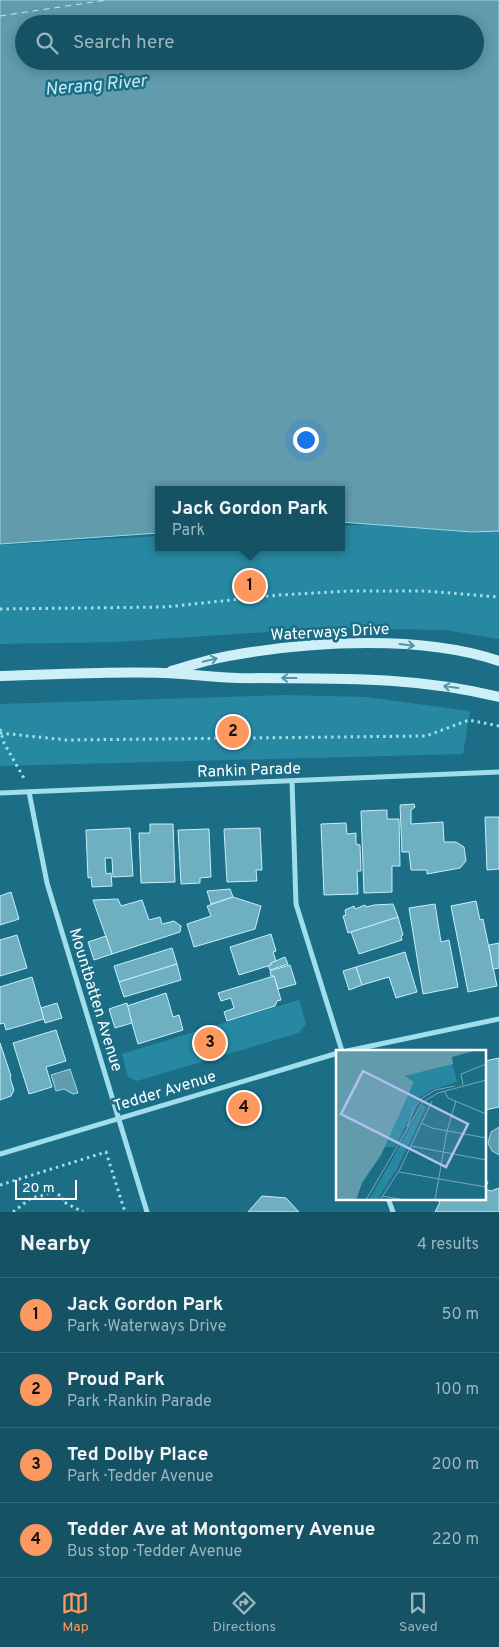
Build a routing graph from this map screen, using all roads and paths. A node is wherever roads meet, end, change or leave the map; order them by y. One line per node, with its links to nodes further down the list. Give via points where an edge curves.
1 (499, 597): 2 (path, via 349,591 166,607)
2 (0, 609)
3 (499, 661): 4 (street, Waterways Drive, one-way to 3, via 234,655 326,644 396,643 470,653)
4 (163, 673): 5 (street, Waterways Drive); 6 (street, Waterways Drive, one-way to 4, via 404,680 209,677)
5 (0, 676)
6 (499, 697)
7 (499, 726): 8 (path, via 469,720 426,736 144,740 67,740)
8 (0, 732): 11 (path)
9 (499, 772): 10 (street, Rankin Parade)
10 (292, 781): 11 (street, Rankin Parade); 14 (street, via 296,904)
11 (29, 792): 12 (street, Rankin Parade); 17 (street, Mountbatten Avenue, via 47,883)
12 (0, 794)
13 (499, 1020): 15 (street)
14 (342, 1050)
15 (352, 1050)
16 (336, 1054): 17 (street, Tedder Avenue)
17 (118, 1119): 18 (street, Tedder Avenue); 24 (street, Mountbatten Avenue)
18 (0, 1154)
19 (0, 1185): 23 (path, via 106,1152)
20 (389, 1200): 25 (street)
21 (13, 1212): 22 (path, via 31,1198 45,1196 51,1191)
22 (83, 1212)
23 (125, 1212)
24 (148, 1212)
25 (393, 1212)

